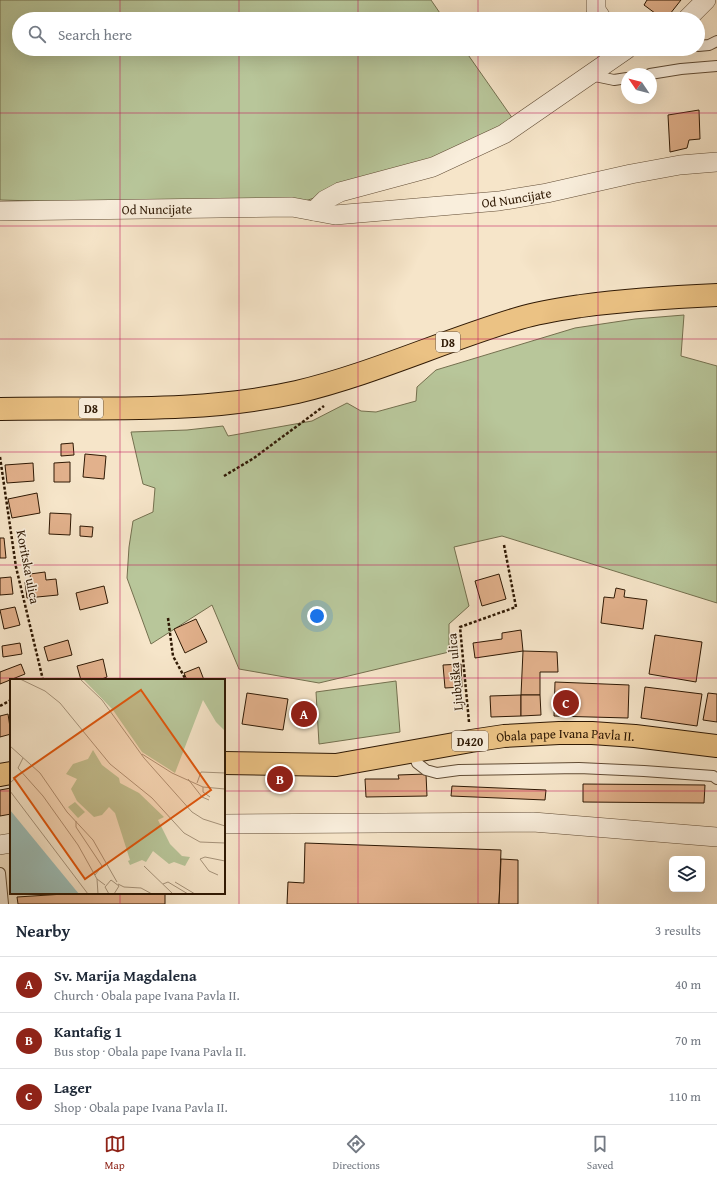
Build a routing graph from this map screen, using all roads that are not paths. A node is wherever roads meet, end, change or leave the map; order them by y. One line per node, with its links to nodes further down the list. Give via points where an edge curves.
1 (596, 0): 3 (street)
2 (706, 0): 4 (street)
3 (597, 12)
4 (694, 12)
5 (717, 41): 6 (lane)
6 (705, 45)
7 (616, 56): 10 (street)
8 (717, 66): 9 (lane)
9 (657, 73)
10 (588, 75): 11 (lane); 13 (street, via 504,134 433,167 340,192 325,200)
11 (621, 79)
12 (717, 162): 13 (street, Od Nuncijate, via 680,165 499,201 335,215)
13 (314, 211): 14 (street, Od Nuncijate, via 292,207 265,207)
14 (0, 212)
15 (717, 295): 16 (main road, D8, via 597,304 522,317 359,374 296,392 251,400 146,409)
16 (0, 409)
17 (717, 746): 18 (main road, Obala pape Ivana Pavla II. / D420, via 592,733 504,736)
18 (413, 752): 19 (main road, Obala pape Ivana Pavla II. / D420, via 336,765); 22 (lane, via 416,764 437,773 459,770 579,768 644,770 713,776)
19 (225, 763)
20 (10, 773): 21 (main road)
21 (0, 775)
22 (717, 779)
23 (225, 824): 24 (street, via 533,822)
24 (717, 837)
25 (10, 843): 26 (street)
26 (0, 845)
27 (0, 874): 28 (lane)
28 (3, 904)

